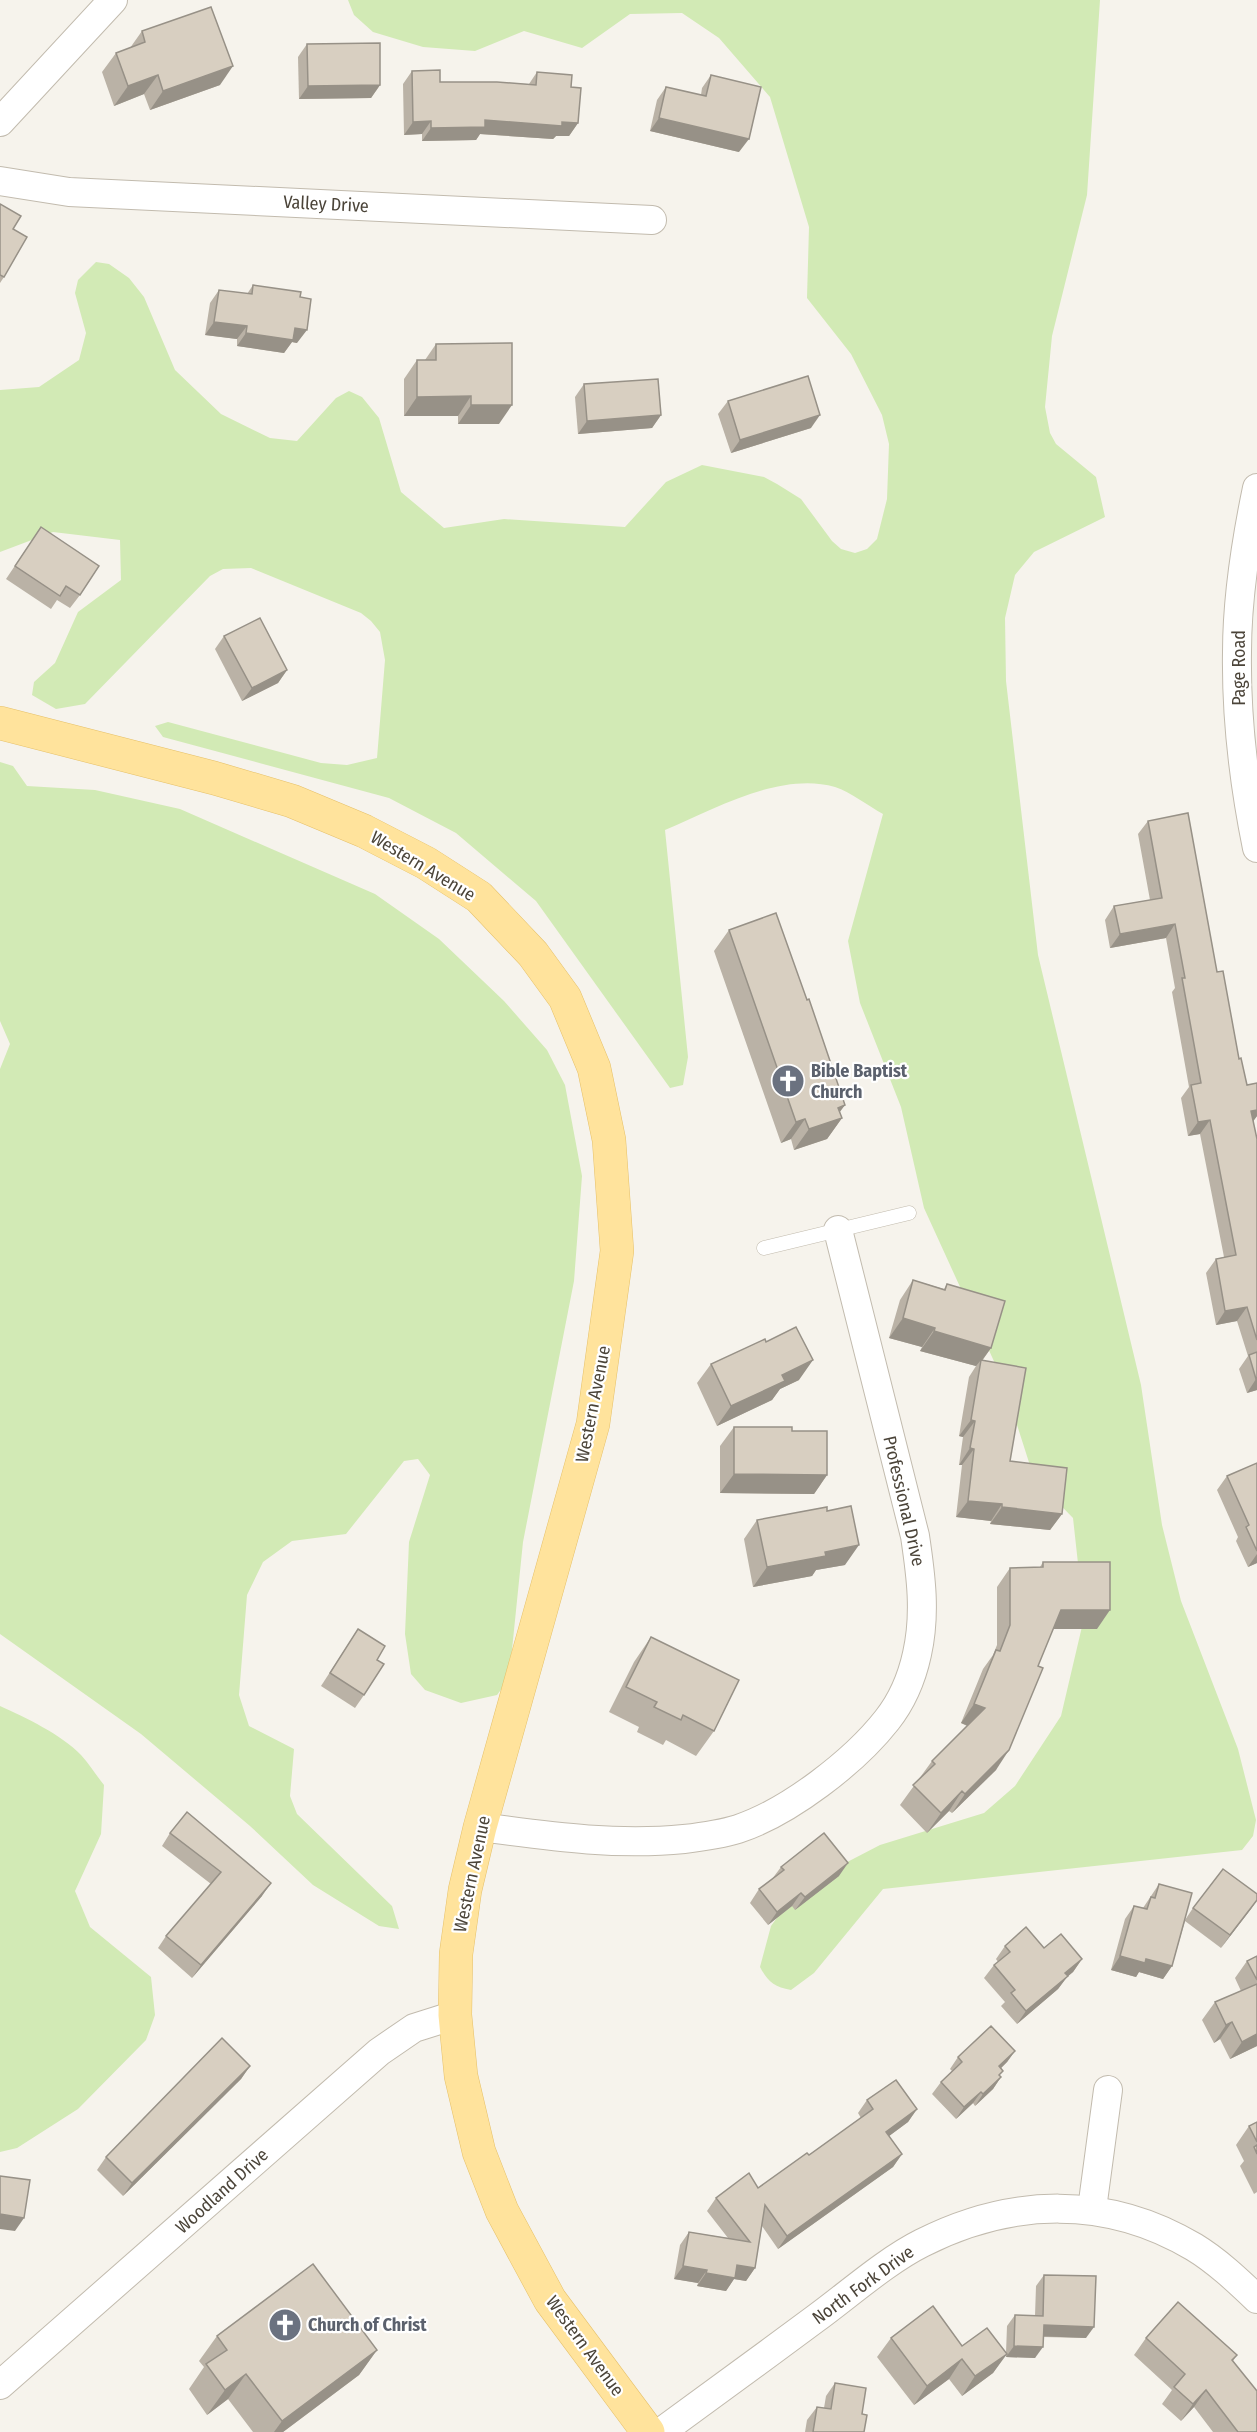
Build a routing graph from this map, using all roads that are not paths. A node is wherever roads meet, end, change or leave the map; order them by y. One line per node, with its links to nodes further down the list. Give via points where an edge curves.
1 (113, 0): 2 (street)
2 (0, 122)
3 (0, 181): 4 (street, Valley Drive, via 69,192)
4 (652, 220)
5 (1257, 488): 7 (street, Page Road, via 1249,526 1237,651 1248,805)
6 (0, 723): 11 (main road, Western Avenue, via 292,801 364,831 426,863 479,897 533,954 565,998 594,1068 607,1129 617,1251 593,1424)
7 (1257, 848)
8 (909, 1214): 9 (lane)
9 (838, 1230): 10 (lane); 11 (street, Professional Drive, via 915,1536 922,1583 923,1622 906,1690 861,1750 784,1807 738,1829 687,1839 632,1843)
10 (764, 1248)
11 (480, 1827): 12 (main road, Western Avenue, via 465,1890 456,1954)
12 (455, 2015): 16 (street, Woodland Drive, via 414,2028 379,2052); 17 (main road, Western Avenue, via 461,2076 479,2152 502,2211 550,2300)
13 (1108, 2090): 14 (street)
14 (1092, 2209): 15 (street, North Fork Drive, via 1160,2228 1196,2248); 18 (street, North Fork Drive, via 1050,2207 1002,2214 920,2244)
15 (1257, 2299)
16 (0, 2385)
17 (648, 2432)
18 (662, 2432)

